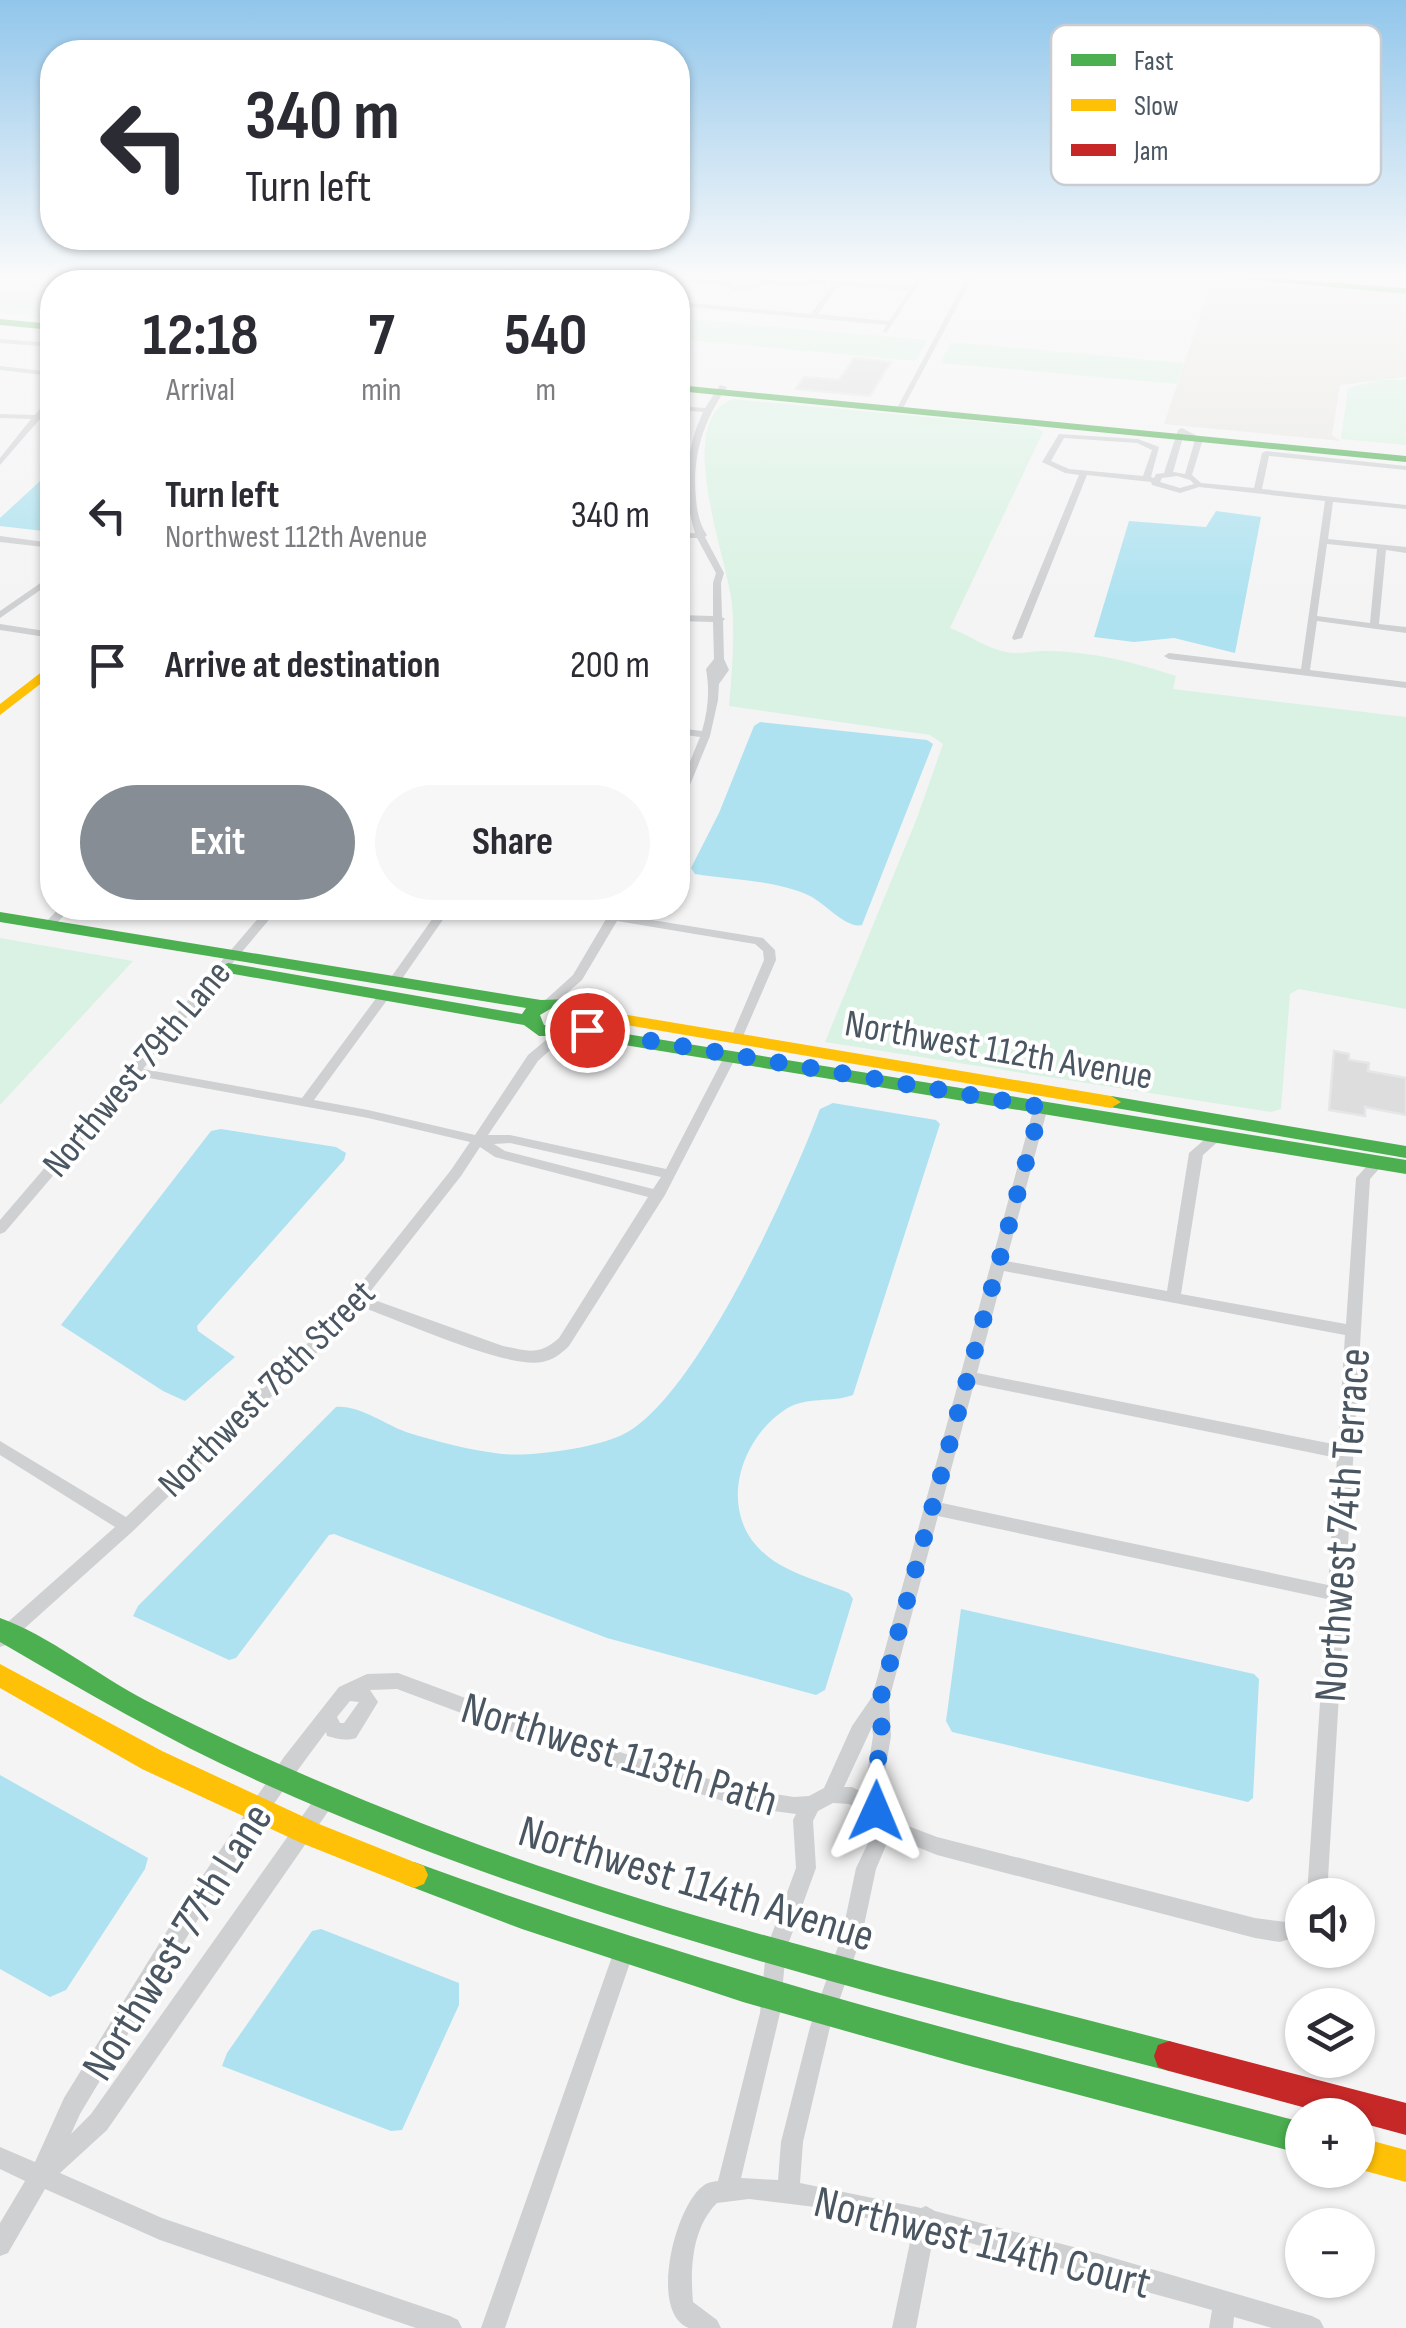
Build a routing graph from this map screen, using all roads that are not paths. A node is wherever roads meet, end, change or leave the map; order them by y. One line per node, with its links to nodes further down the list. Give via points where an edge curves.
1 (913, 384): 4 (street)
2 (690, 386): 3 (street)
3 (721, 389): 4 (street); 6 (street)
4 (900, 407): 10 (street)
5 (690, 409): 6 (street)
6 (706, 410): 14 (street)
7 (40, 414): 9 (street)
8 (0, 416): 9 (street)
9 (37, 418): 12 (street)
10 (1187, 435): 11 (street); 13 (street); 15 (street)
11 (1406, 455)
12 (0, 463)
13 (1172, 463): 15 (street); 18 (street)
14 (690, 464): 23 (street)
15 (1191, 465): 19 (street)
16 (1406, 468): 22 (street, via 1266,453)
17 (1084, 472): 20 (street); 20 (street, via 1046,462 1062,436 1152,445); 41 (street)
18 (1168, 474): 19 (street); 20 (street)
19 (1188, 476): 21 (street)
20 (1150, 480): 21 (street, via 1173,490)
21 (1199, 485): 22 (street)
22 (1258, 492): 24 (street)
23 (692, 496): 26 (street)
24 (1329, 499): 25 (street); 29 (street)
25 (1406, 508)
26 (703, 535): 27 (street); 36 (street)
27 (690, 536)
28 (0, 539): 30 (street)
29 (1323, 541): 31 (street); 35 (street)
30 (40, 544)
31 (1382, 547): 32 (street); 38 (street)
32 (1406, 550)
33 (40, 589): 37 (street)
34 (690, 618): 36 (street)
35 (1312, 618): 38 (street); 44 (street)
36 (720, 619): 50 (street, via 724,670)
37 (1, 623): 40 (street)
38 (1374, 626): 39 (street)
39 (1406, 630)
40 (40, 635)
41 (1018, 638)
42 (1170, 656): 44 (street)
43 (40, 667): 47 (street)
44 (1304, 673): 46 (street)
45 (40, 678): 48 (street)
46 (1406, 685)
47 (0, 700)
48 (0, 711)
49 (690, 732): 50 (street)
50 (704, 734): 51 (street)
51 (690, 770)
52 (0, 917): 59 (street)
53 (58, 920): 59 (street)
54 (263, 920): 61 (street, Northwest 79th Lane)
55 (437, 920): 63 (street)
56 (612, 920): 62 (street)
57 (659, 920): 60 (street, via 742,936)
58 (0, 927): 59 (street)
59 (53, 930): 61 (street)
60 (769, 950): 66 (street)
61 (228, 961): 63 (street); 68 (street, Northwest 79th Lane)
62 (578, 976): 64 (street); 65 (street)
63 (388, 989): 64 (street); 70 (street)
64 (538, 1014): 65 (street, via 546,1032); 65 (street, via 566,1003); 67 (street)
65 (573, 1021): 66 (street, Northwest 112th Avenue); 67 (street, Northwest 78th Street)
66 (734, 1047): 69 (street, Northwest 112th Avenue); 71 (street, Northwest 112th Avenue); 77 (street)
67 (533, 1058): 73 (street, Northwest 78th Street)
68 (134, 1071): 70 (street); 79 (street, Northwest 79th Lane)
69 (1025, 1088): 71 (street); 74 (street, Northwest 112th Avenue)
70 (306, 1102): 73 (street)
71 (1038, 1118): 72 (street, Northwest 112th Avenue); 80 (street)
72 (1216, 1137): 75 (street, Northwest 112th Avenue); 81 (street, via 1196,1153)
73 (479, 1140): 77 (street, via 510,1139); 78 (street, via 500,1154); 82 (street, Northwest 78th Street)
74 (1406, 1152)
75 (1378, 1162): 76 (street, Northwest 112th Avenue); 83 (street, Northwest 74th Terrace, via 1363,1180)
76 (1406, 1167)
77 (670, 1174): 78 (street)
78 (658, 1195): 82 (street, via 564,1342 539,1358)
79 (0, 1229)
80 (998, 1265): 81 (street); 84 (street)
81 (1173, 1297): 83 (street)
82 (358, 1300): 88 (street, Northwest 78th Street, via 290,1374)
83 (1353, 1330): 86 (street, Northwest 74th Terrace)
84 (968, 1377): 86 (street); 87 (street)
85 (0, 1448): 88 (street)
86 (1345, 1452): 89 (street, Northwest 74th Terrace)
87 (932, 1508): 89 (street); 93 (street)
88 (127, 1526): 90 (street, Northwest 78th Street)
89 (1336, 1594): 102 (street, Northwest 74th Terrace)
90 (2, 1634): 95 (street, Northwest 114th Avenue)
91 (0, 1675): 99 (street, Northwest 114th Avenue, via 160,1766)
92 (345, 1693): 94 (street, Northwest 77th Lane); 94 (street, via 362,1693 369,1702 356,1727 334,1730); 98 (street, Northwest 113th Path, via 398,1681 575,1748 768,1803)
93 (880, 1700): 96 (street); 100 (street, via 873,1790)
94 (327, 1714): 95 (street, Northwest 77th Lane)
95 (281, 1777): 97 (street, Northwest 114th Avenue); 99 (street, Northwest 77th Lane)
96 (831, 1794): 98 (street); 100 (street, Northwest 113th Path, via 852,1796)
97 (327, 1797): 101 (street, Northwest 77th Lane); 104 (street, Northwest 114th Avenue, via 526,1875)
98 (812, 1805): 104 (street, via 802,1826 806,1868)
99 (257, 1812): 101 (street, Northwest 114th Avenue); 114 (street, Northwest 77th Lane, via 72,2106)
100 (878, 1815): 103 (street, Northwest 113th Path, via 937,1846); 106 (street, via 881,1838 866,1868)
101 (303, 1833): 105 (street, Northwest 114th Avenue, via 435,1887); 114 (street, Northwest 77th Lane, via 99,2122)
102 (1318, 1878)
103 (1285, 1932)
104 (776, 1950): 106 (street, Northwest 114th Avenue); 107 (street)
105 (624, 1951): 107 (street, Northwest 114th Avenue); 121 (street)
106 (842, 1968): 108 (street); 109 (street, Northwest 114th Avenue)
107 (773, 1994): 108 (street, Northwest 114th Avenue); 115 (street)
108 (826, 2008): 110 (street, Northwest 114th Avenue); 116 (street, via 792,2142)
109 (1406, 2119)
110 (1285, 2133)
111 (0, 2158): 114 (street)
112 (1375, 2158): 113 (street)
113 (1406, 2166)
114 (40, 2177): 118 (street, Northwest 77th Lane); 120 (street, via 160,2229)
115 (727, 2188): 116 (street, Northwest 114th Court); 122 (street, via 712,2193 691,2225 678,2282 682,2308)
116 (788, 2192): 117 (street, Northwest 114th Court)
117 (926, 2217): 119 (street, Northwest 114th Court); 123 (street)
118 (0, 2245)
119 (1224, 2302): 124 (street); 125 (street, Northwest 114th Court)
120 (450, 2328)
121 (493, 2328)
122 (709, 2328)
123 (904, 2328)
124 (1221, 2328)
125 (1312, 2328)

